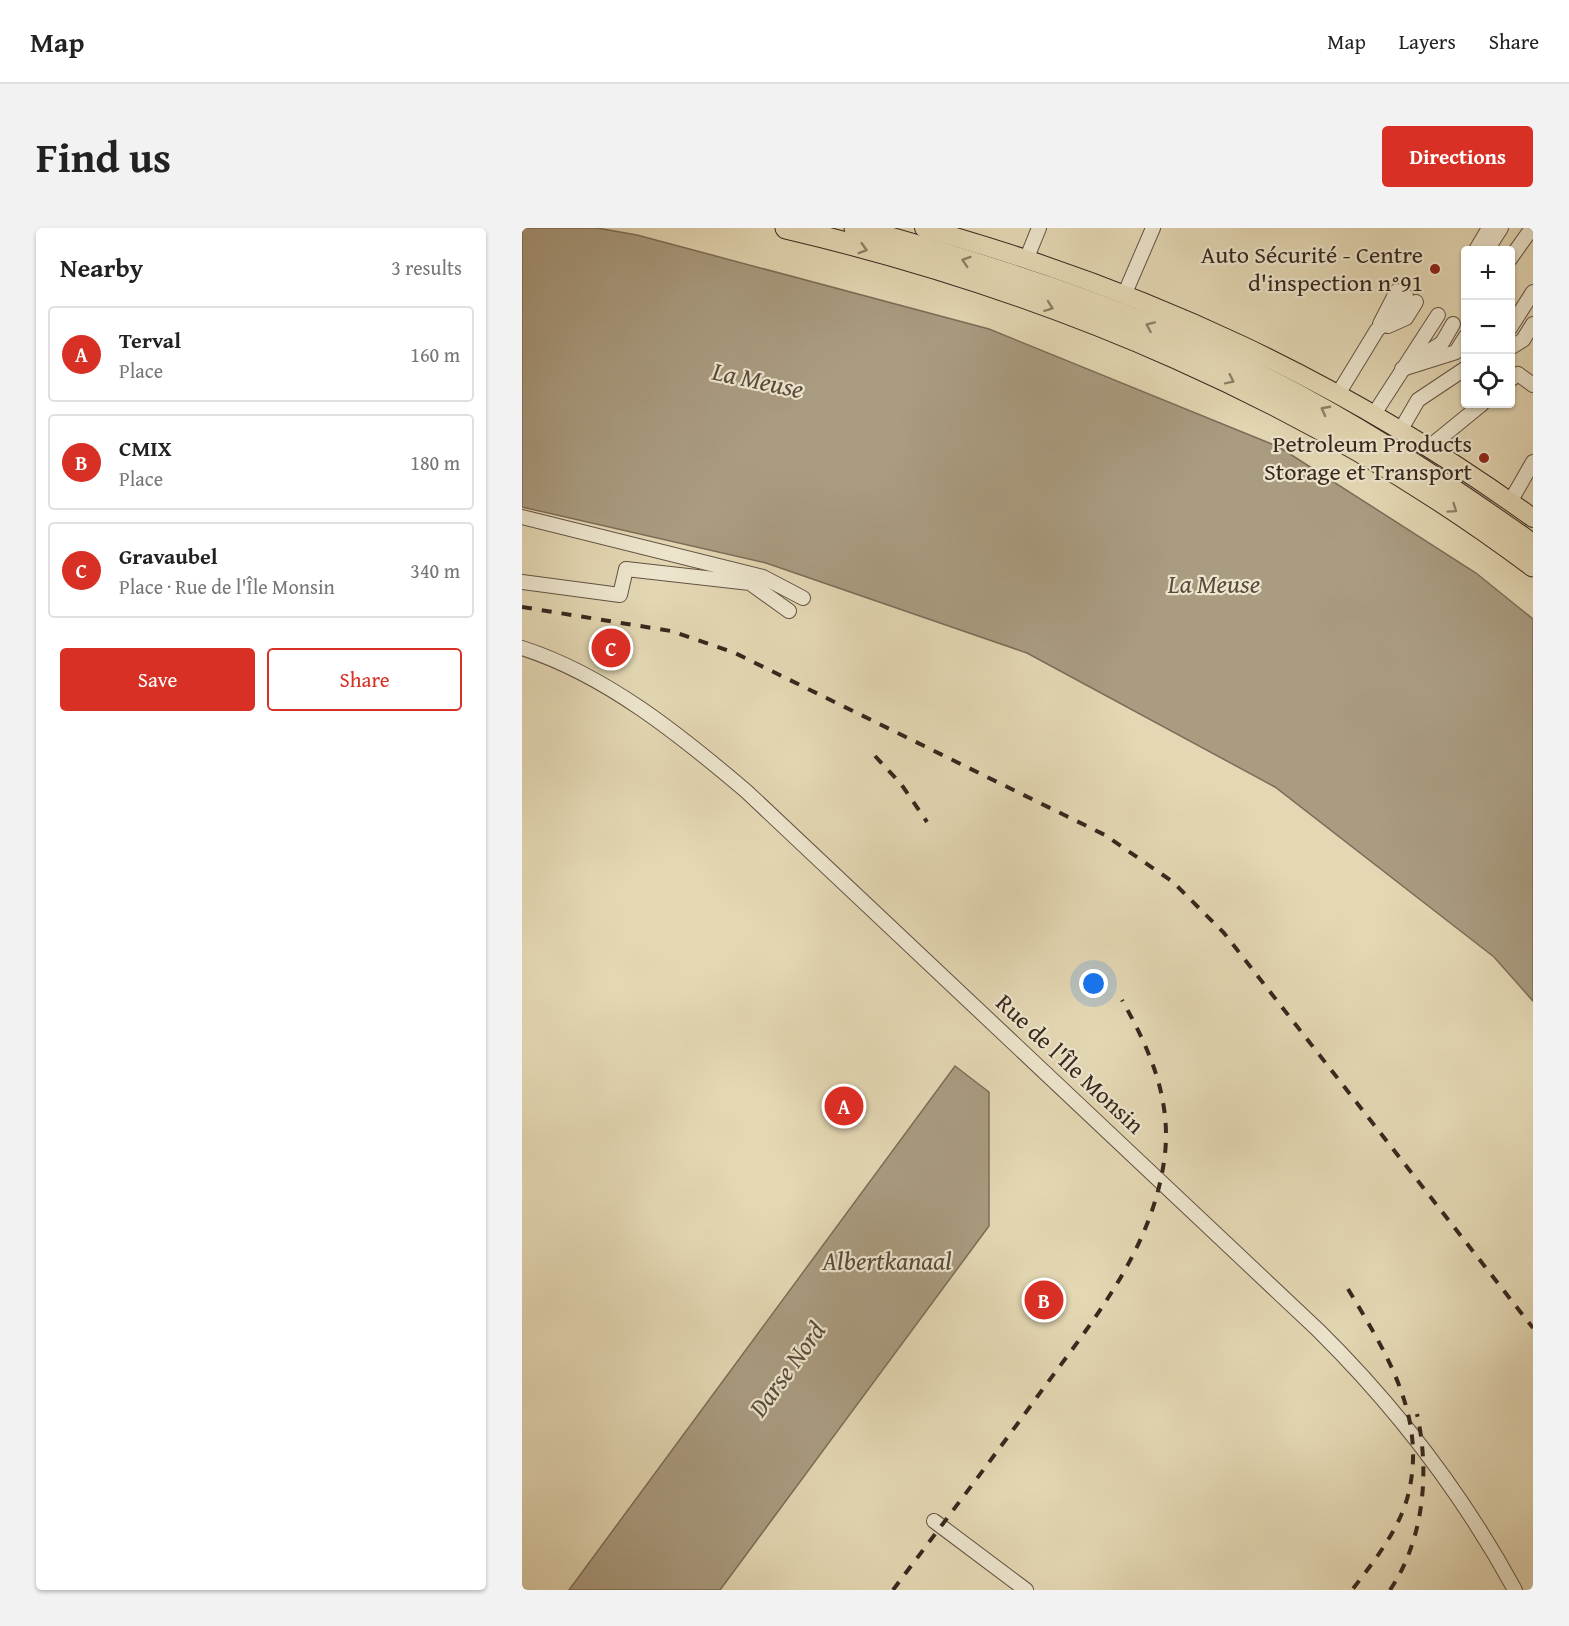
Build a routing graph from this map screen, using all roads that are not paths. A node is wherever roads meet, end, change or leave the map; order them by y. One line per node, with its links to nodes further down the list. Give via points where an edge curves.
1 (786, 228): 39 (highway, one-way to 39, via 1017,296 1123,333 1227,379 1340,439 1433,495)
2 (855, 228): 38 (highway, one-way to 2, via 1442,480 1349,423 1234,363 1066,294)
3 (924, 228): 16 (main road)
4 (1039, 228): 16 (street)
5 (1153, 228): 18 (street)
6 (1489, 228): 11 (street)
7 (1501, 228): 12 (street)
8 (1510, 228): 13 (street)
9 (1520, 228): 14 (street)
10 (1532, 228): 15 (street)
11 (1478, 246)
12 (1490, 246)
13 (1499, 246)
14 (1509, 246)
15 (1515, 252)
16 (1026, 260): 18 (main road)
17 (1533, 292): 20 (street)
18 (1125, 293): 29 (main road, via 1239,342)
19 (1406, 296): 29 (street, via 1397,313 1377,330)
20 (1515, 320)
21 (1533, 324): 23 (street)
22 (1453, 325): 24 (street); 24 (street, via 1450,348)
23 (1515, 345)
24 (1402, 369): 31 (street)
25 (1461, 371): 32 (street, via 1418,400)
26 (1515, 376): 28 (street, via 1518,374)
27 (1461, 379): 32 (street, via 1424,403)
28 (1533, 385)
29 (1338, 394): 31 (main road)
30 (1477, 408): 33 (street)
31 (1374, 414): 32 (main road)
32 (1400, 431): 33 (main road)
33 (1428, 448): 35 (main road)
34 (1533, 462): 35 (street)
35 (1510, 502): 37 (main road)
36 (522, 517): 41 (street, via 763,577)
37 (1533, 518)
38 (1533, 545)
39 (1533, 566)
40 (522, 582): 42 (street, via 620,595 626,569 750,583)
41 (803, 598)
42 (789, 611)
43 (522, 648): 46 (street, Rue de l'Île Monsin, via 564,665 622,698 681,738 739,785 1310,1322 1412,1432 1471,1516)
44 (934, 1521): 45 (street)
45 (1026, 1590)
46 (1515, 1590)

